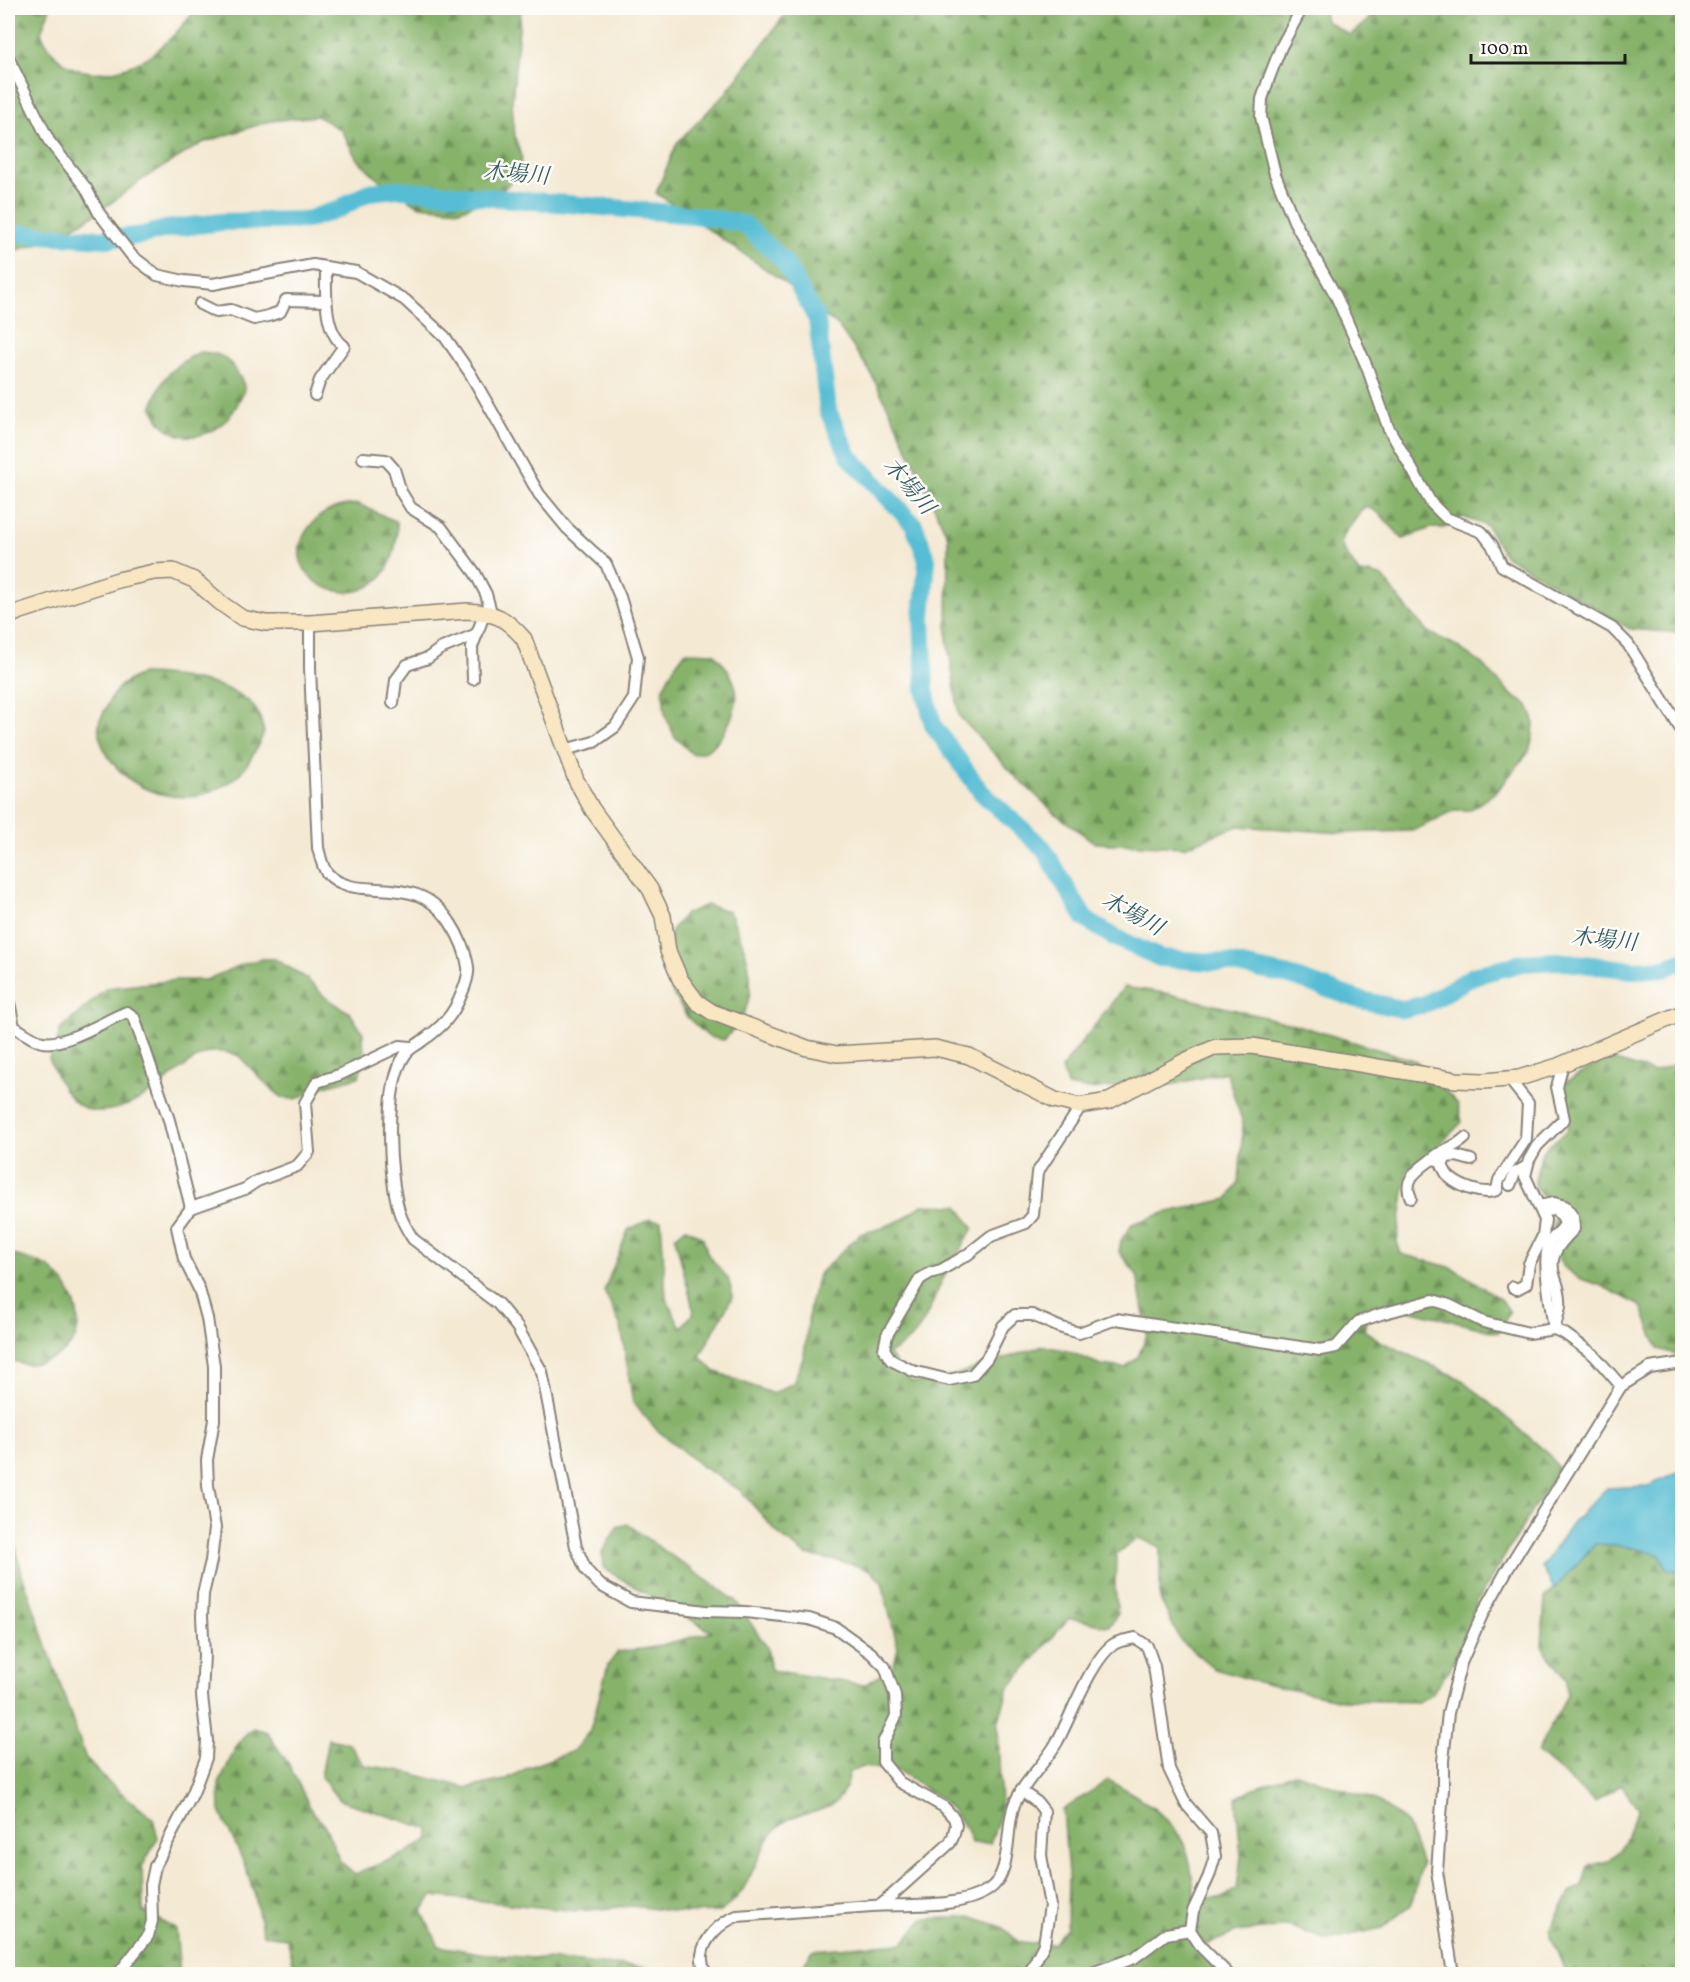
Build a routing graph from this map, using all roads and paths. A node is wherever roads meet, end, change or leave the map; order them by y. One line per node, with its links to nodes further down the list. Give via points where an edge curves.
1 (1302, 8): 14 (street, via 1269,78 1261,117 1275,174 1294,221 1336,296 1388,427 1431,503 1446,518 1482,532 1502,566 1612,628 1628,644)
2 (8, 57): 3 (street, via 49,141 132,256 157,275 213,284 313,265)
3 (326, 267): 4 (street); 15 (street, via 356,272 405,300 445,337 539,494 567,528 606,564 638,657 634,698 615,727 594,742)
4 (325, 300): 5 (street, via 286,300 280,312 254,319 231,310 216,312); 6 (street, via 337,341 344,346 320,380)
5 (200, 304)
6 (315, 395)
7 (363, 458): 8 (street, via 386,460 394,469 411,508 441,527 475,573 486,594)
8 (488, 612): 10 (street); 11 (street); 15 (street, via 508,621 524,639)
9 (8, 617): 10 (street, via 118,580 173,571 194,580 242,618 266,623)
10 (310, 623): 18 (street, via 318,848 325,872 337,882 414,892 430,901 458,934 468,968 455,1011)
11 (477, 634): 12 (street, via 472,647); 13 (street, via 407,665 396,680)
12 (472, 679)
13 (393, 704)
14 (1683, 731)
15 (564, 750): 21 (street, via 592,809 650,889 663,916 668,951 680,979 697,1002 712,1012 807,1048 837,1054 935,1048 969,1056 1055,1100)
16 (8, 997): 30 (street, via 14,1027 44,1042 83,1033 128,1012 134,1017 169,1120)
17 (1683, 1013): 19 (street)
18 (411, 1047): 30 (street, via 400,1046 317,1082 305,1103 309,1152 297,1166); 37 (street, via 398,1069 393,1095 390,1159 399,1211 413,1239 498,1304 543,1372 576,1547 586,1570 600,1585 632,1602 809,1619 836,1628 885,1667 895,1695 896,1716 883,1743 883,1762 899,1782 945,1807 956,1825 950,1843)
19 (1563, 1064): 20 (street); 27 (street, via 1557,1087 1564,1119 1537,1146)
20 (1509, 1079): 21 (street, via 1456,1080 1252,1046 1216,1047 1109,1101); 23 (street, via 1528,1103 1526,1139)
21 (1081, 1106): 33 (street, via 1037,1173 1032,1215 1026,1223 991,1236 967,1256 920,1279 887,1335 884,1349 891,1360 913,1371 950,1380 972,1375 987,1358 1003,1326 1015,1315 1032,1315 1079,1333 1116,1319 1320,1350 1336,1347 1358,1322 1434,1300 1483,1323 1529,1333)
22 (1465, 1138): 24 (street)
23 (1516, 1155): 25 (street, via 1499,1180 1497,1190 1490,1193 1459,1184 1447,1176); 27 (street)
24 (1432, 1159): 25 (street); 29 (street, via 1410,1179 1407,1190)
25 (1444, 1161): 26 (street, via 1456,1156)
26 (1471, 1161)
27 (1528, 1163): 28 (street, via 1515,1173); 31 (street, via 1525,1176)
28 (1510, 1185)
29 (1411, 1198)
30 (191, 1208): 39 (street, via 177,1227 184,1259 199,1289 207,1318 214,1366 214,1420 207,1460 215,1528 202,1594 206,1758 193,1793 155,1866 148,1936)
31 (1540, 1209): 32 (street, via 1545,1220 1543,1236 1529,1264 1526,1284); 33 (street, via 1554,1203 1565,1206 1573,1217 1574,1229 1553,1254 1560,1305)
32 (1513, 1287)
33 (1554, 1329): 35 (street, via 1594,1355)
34 (1683, 1363): 35 (street, via 1650,1368)
35 (1621, 1386): 44 (street, via 1507,1570 1461,1663 1448,1713 1437,1871)
36 (1022, 1791): 37 (street, via 1013,1807 1008,1852 990,1890 927,1905); 38 (street, via 1056,1743 1096,1664 1113,1644 1135,1638 1147,1646 1154,1666 1169,1769 1186,1804 1211,1833 1215,1856 1193,1911); 41 (street, via 1044,1811 1041,1855 1050,1906 1044,1944)
37 (881, 1905): 40 (street, via 729,1919 708,1938 702,1955)
38 (1190, 1930): 42 (street, via 1166,1934 1134,1958); 43 (street)
39 (118, 1974)
40 (705, 1974)
41 (1029, 1974)
42 (1089, 1974)
43 (1228, 1974)
44 (1453, 1974): 45 (street)
45 (1489, 1974)

